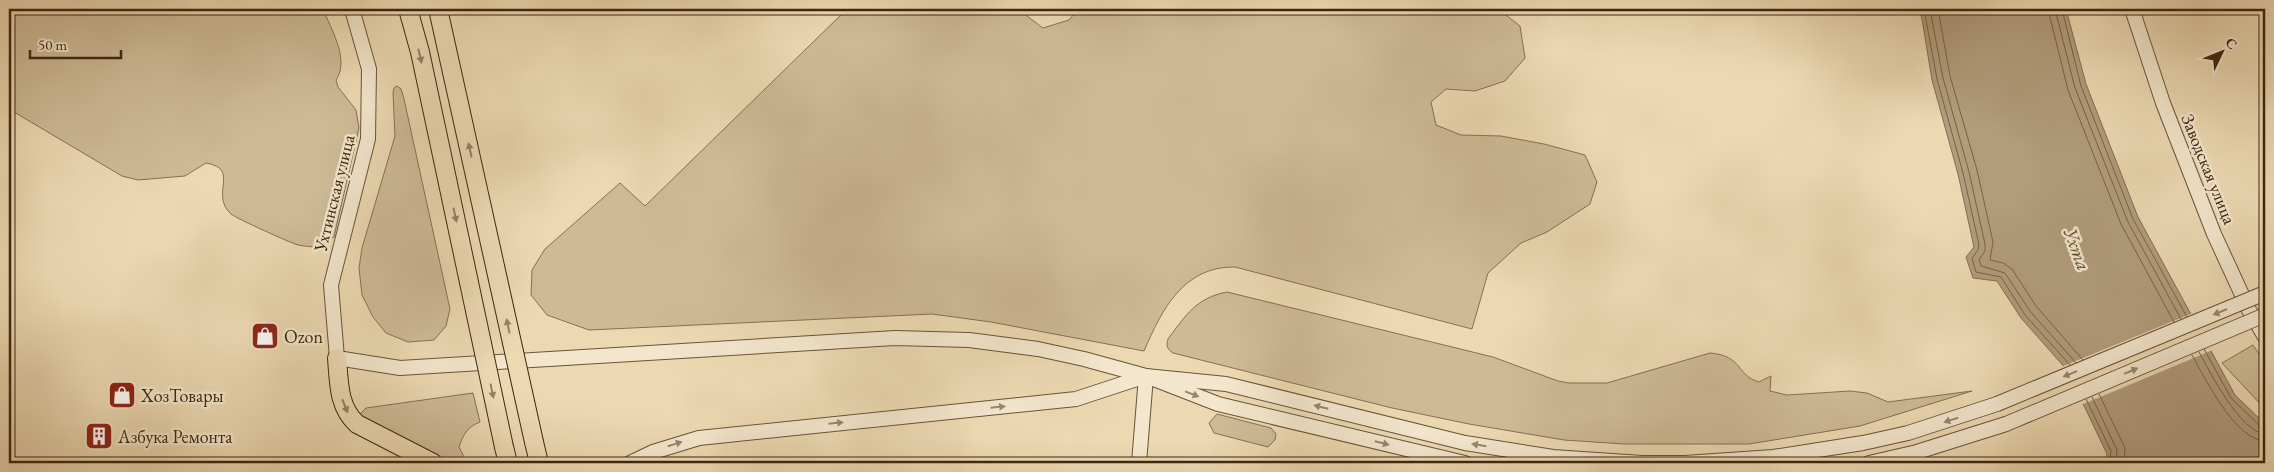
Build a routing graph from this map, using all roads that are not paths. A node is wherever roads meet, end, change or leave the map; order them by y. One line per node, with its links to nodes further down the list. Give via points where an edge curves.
1 (352, 9): 8 (street, Ухтинская улица, via 369,69 368,139 331,285)
2 (408, 9): 10 (main road, one-way to 10, bridge)
3 (438, 9): 12 (main road, one-way to 3, bridge)
4 (2132, 9): 7 (street, Заводская улица, via 2163,104 2211,225 2249,310)
5 (2265, 293): 9 (street, one-way to 9, bridge, via 1997,404 1908,433 1818,452 1729,460 1642,463 1553,457 1465,443 1226,384)
6 (2265, 314): 16 (street, one-way to 6, bridge, via 1917,452 2006,424)
7 (2265, 337)
8 (337, 358): 9 (street, via 400,368 854,340 939,338 1038,349); 11 (main road, one-way to 11, via 341,399 352,419)
9 (1146, 376): 13 (street, one-way to 9, via 652,452 699,438 1076,399); 14 (street); 15 (street, one-way to 15, via 1218,404)
10 (506, 455)
11 (433, 463)
12 (539, 463)
13 (630, 463)
14 (1139, 463)
15 (1465, 463)
16 (1869, 463)

